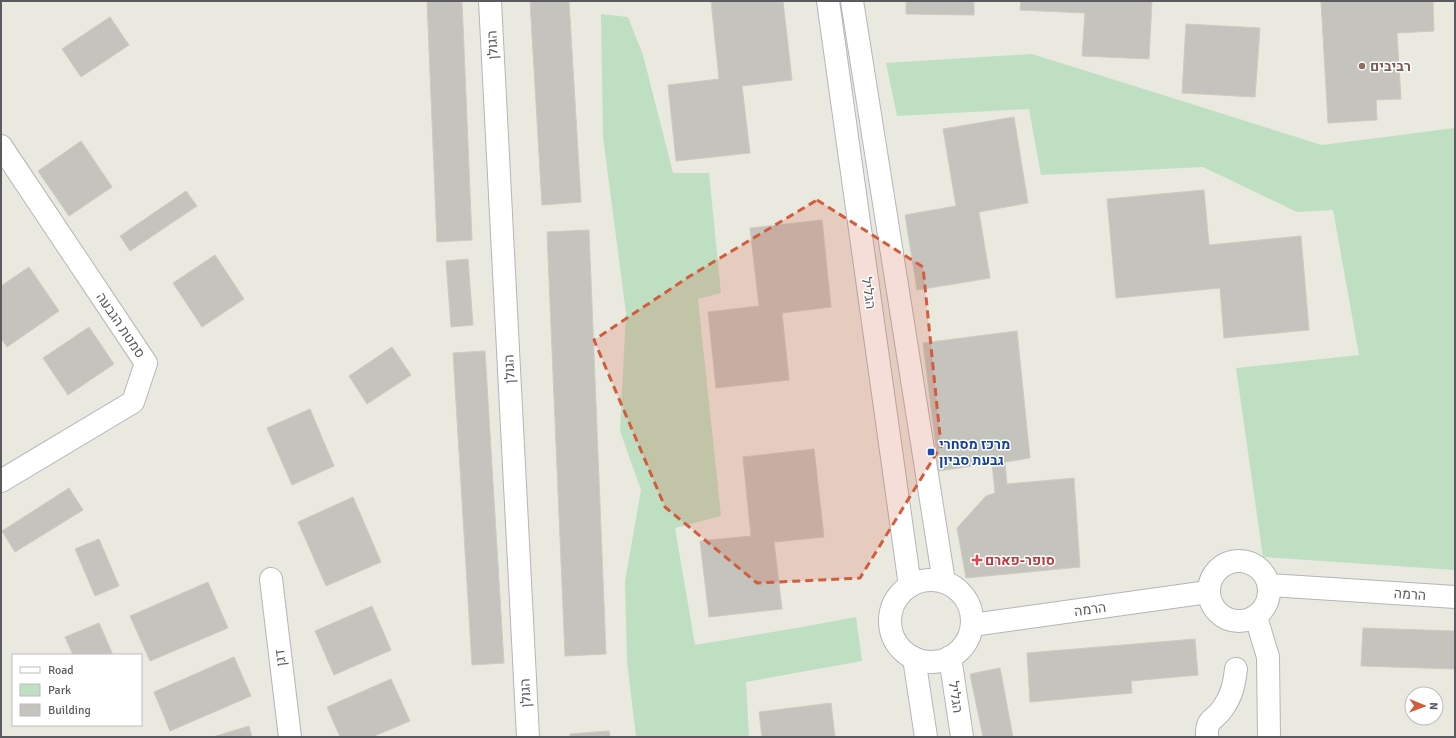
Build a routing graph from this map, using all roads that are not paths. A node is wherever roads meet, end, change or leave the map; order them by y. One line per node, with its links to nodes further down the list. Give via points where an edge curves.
1 (490, 1): 18 (street, הגולן)
2 (828, 1): 9 (street, הגליל)
3 (852, 1): 7 (street, הגליל)
4 (1, 146): 5 (street, סמטת הגבעה, via 146,363 133,402)
5 (1, 481)
6 (271, 579): 17 (street, דגן)
7 (944, 582): 9 (street, via 930,580); 13 (street, via 960,592 968,603)
8 (1269, 585): 10 (street, via 1256,565 1246,561 1235,561 1216,571); 11 (street, הרמה); 12 (street, via 1268,601)
9 (910, 586): 15 (street, via 900,595 893,608 890,622 896,642 905,653)
10 (1208, 592): 12 (street, via 1214,609 1224,618 1232,622); 13 (street, הרמה)
11 (1455, 597)
12 (1256, 617): 22 (street, via 1268,656)
13 (972, 625): 14 (street, via 962,649)
14 (950, 657): 15 (street, via 942,661 927,662); 20 (street, הגליל)
15 (914, 658): 19 (street)
16 (1236, 669): 21 (street, via 1234,688 1222,709 1209,722)
17 (290, 737)
18 (528, 737)
19 (926, 737)
20 (962, 737)
21 (1207, 737)
22 (1268, 737)

